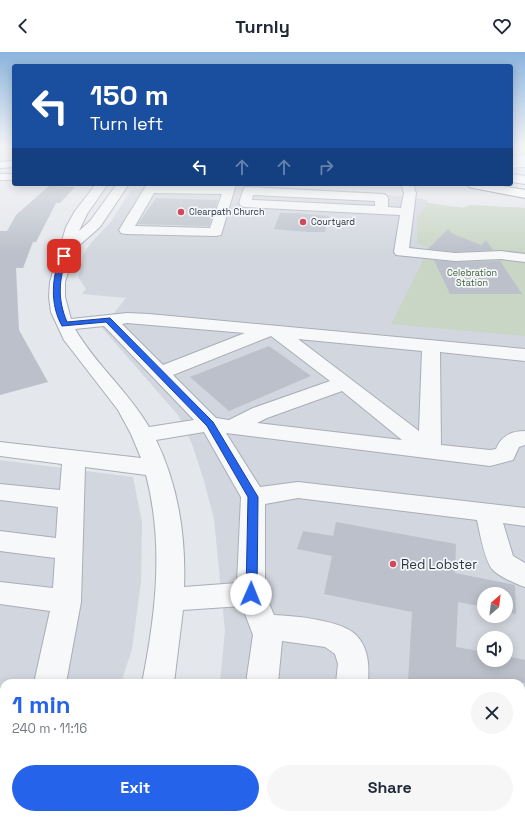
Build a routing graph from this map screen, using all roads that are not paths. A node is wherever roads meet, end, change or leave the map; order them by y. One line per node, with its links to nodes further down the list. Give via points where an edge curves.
1 (101, 186): 11 (street, via 74,224)
2 (122, 186): 9 (street)
3 (408, 186): 8 (street, via 410,193)
4 (483, 186): 6 (main road)
5 (230, 187): 10 (street, via 150,189); 10 (street, via 216,232)
6 (525, 194)
7 (381, 211): 7 (street, via 350,209 245,203 248,191 382,198); 8 (street)
8 (408, 212): 12 (street, via 401,252 455,258 501,255)
9 (90, 229): 10 (street); 11 (street)
10 (126, 230)
11 (68, 248): 14 (street, via 58,274 57,296)
12 (525, 258)
13 (108, 320): 14 (street); 15 (street, via 149,319); 18 (street)
14 (64, 325): 21 (street, via 72,340 124,404)
15 (273, 331): 16 (street); 18 (street); 19 (street)
16 (431, 346): 17 (street); 24 (street)
17 (525, 355)
18 (160, 373): 20 (street)
19 (345, 383): 20 (street); 24 (street)
20 (220, 425): 21 (street); 24 (street); 28 (street)
21 (142, 435): 26 (street)
22 (525, 438): 24 (street, via 517,438 509,444 505,455 490,458)
23 (0, 449): 25 (street)
24 (430, 451)
25 (74, 458): 26 (street); 29 (street)
26 (156, 468): 37 (street, via 166,510 171,551)
27 (0, 492): 29 (street)
28 (253, 497): 30 (street, via 298,490); 36 (street)
29 (71, 500): 33 (street)
30 (487, 513): 31 (street); 34 (street, via 502,562)
31 (525, 517)
32 (0, 540): 33 (street)
33 (70, 550): 38 (street)
34 (525, 576)
35 (0, 593): 38 (street)
36 (251, 594): 37 (street); 39 (street)
37 (170, 599): 41 (street)
38 (67, 602): 40 (street)
39 (264, 627): 42 (street, via 268,635); 43 (street, via 328,635 343,641 351,650 354,663)
40 (51, 679)
41 (159, 679)
42 (262, 679)
43 (352, 679)

